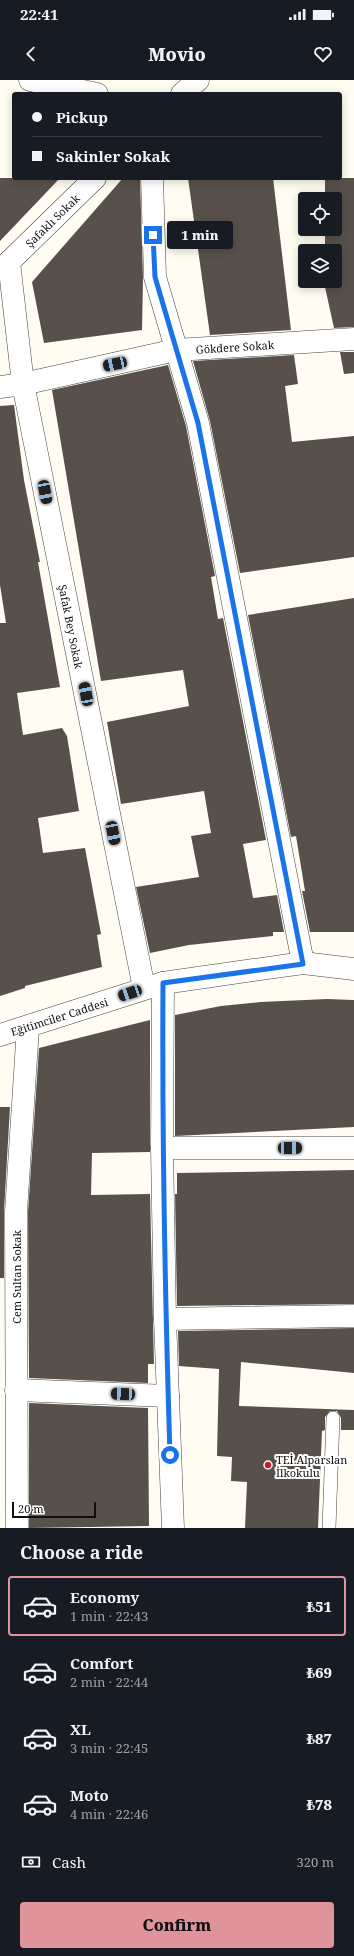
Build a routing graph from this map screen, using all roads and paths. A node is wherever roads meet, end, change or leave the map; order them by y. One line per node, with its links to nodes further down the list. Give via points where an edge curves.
1 (30, 80): 3 (street)
2 (198, 80): 4 (street)
3 (88, 92)
4 (184, 92)
5 (93, 180): 7 (street, Şafaklı Sokak)
6 (152, 180): 9 (street, via 155,277)
7 (5, 262): 10 (street, Şafak Bey Sokak)
8 (354, 339): 9 (street, Gökdere Sokak)
9 (176, 350): 10 (street, Gökdere Sokak); 12 (street, via 198,423)
10 (23, 384): 11 (street, Gökdere Sokak); 14 (street, Şafak Bey Sokak)
11 (0, 387)
12 (303, 964): 13 (street, Eğitimciler Caddesi); 14 (street, Eğitimciler Caddesi)
13 (354, 969)
14 (154, 985): 15 (street, Eğitimciler Caddesi); 17 (street, Şafak Bey Sokak)
15 (28, 1027): 16 (street, Eğitimciler Caddesi); 21 (street, Cem Sultan Sokak, via 16,1212)
16 (0, 1035)
17 (162, 1148): 18 (street); 20 (street, Şafak Bey Sokak)
18 (354, 1148)
19 (354, 1316): 20 (street)
20 (165, 1320): 22 (street, Şafak Bey Sokak)
21 (16, 1390): 22 (street); 24 (street, Cem Sultan Sokak)
22 (168, 1396): 25 (street, Şafak Bey Sokak)
23 (333, 1418): 26 (lane)
24 (17, 1528)
25 (173, 1528)
26 (329, 1528)

